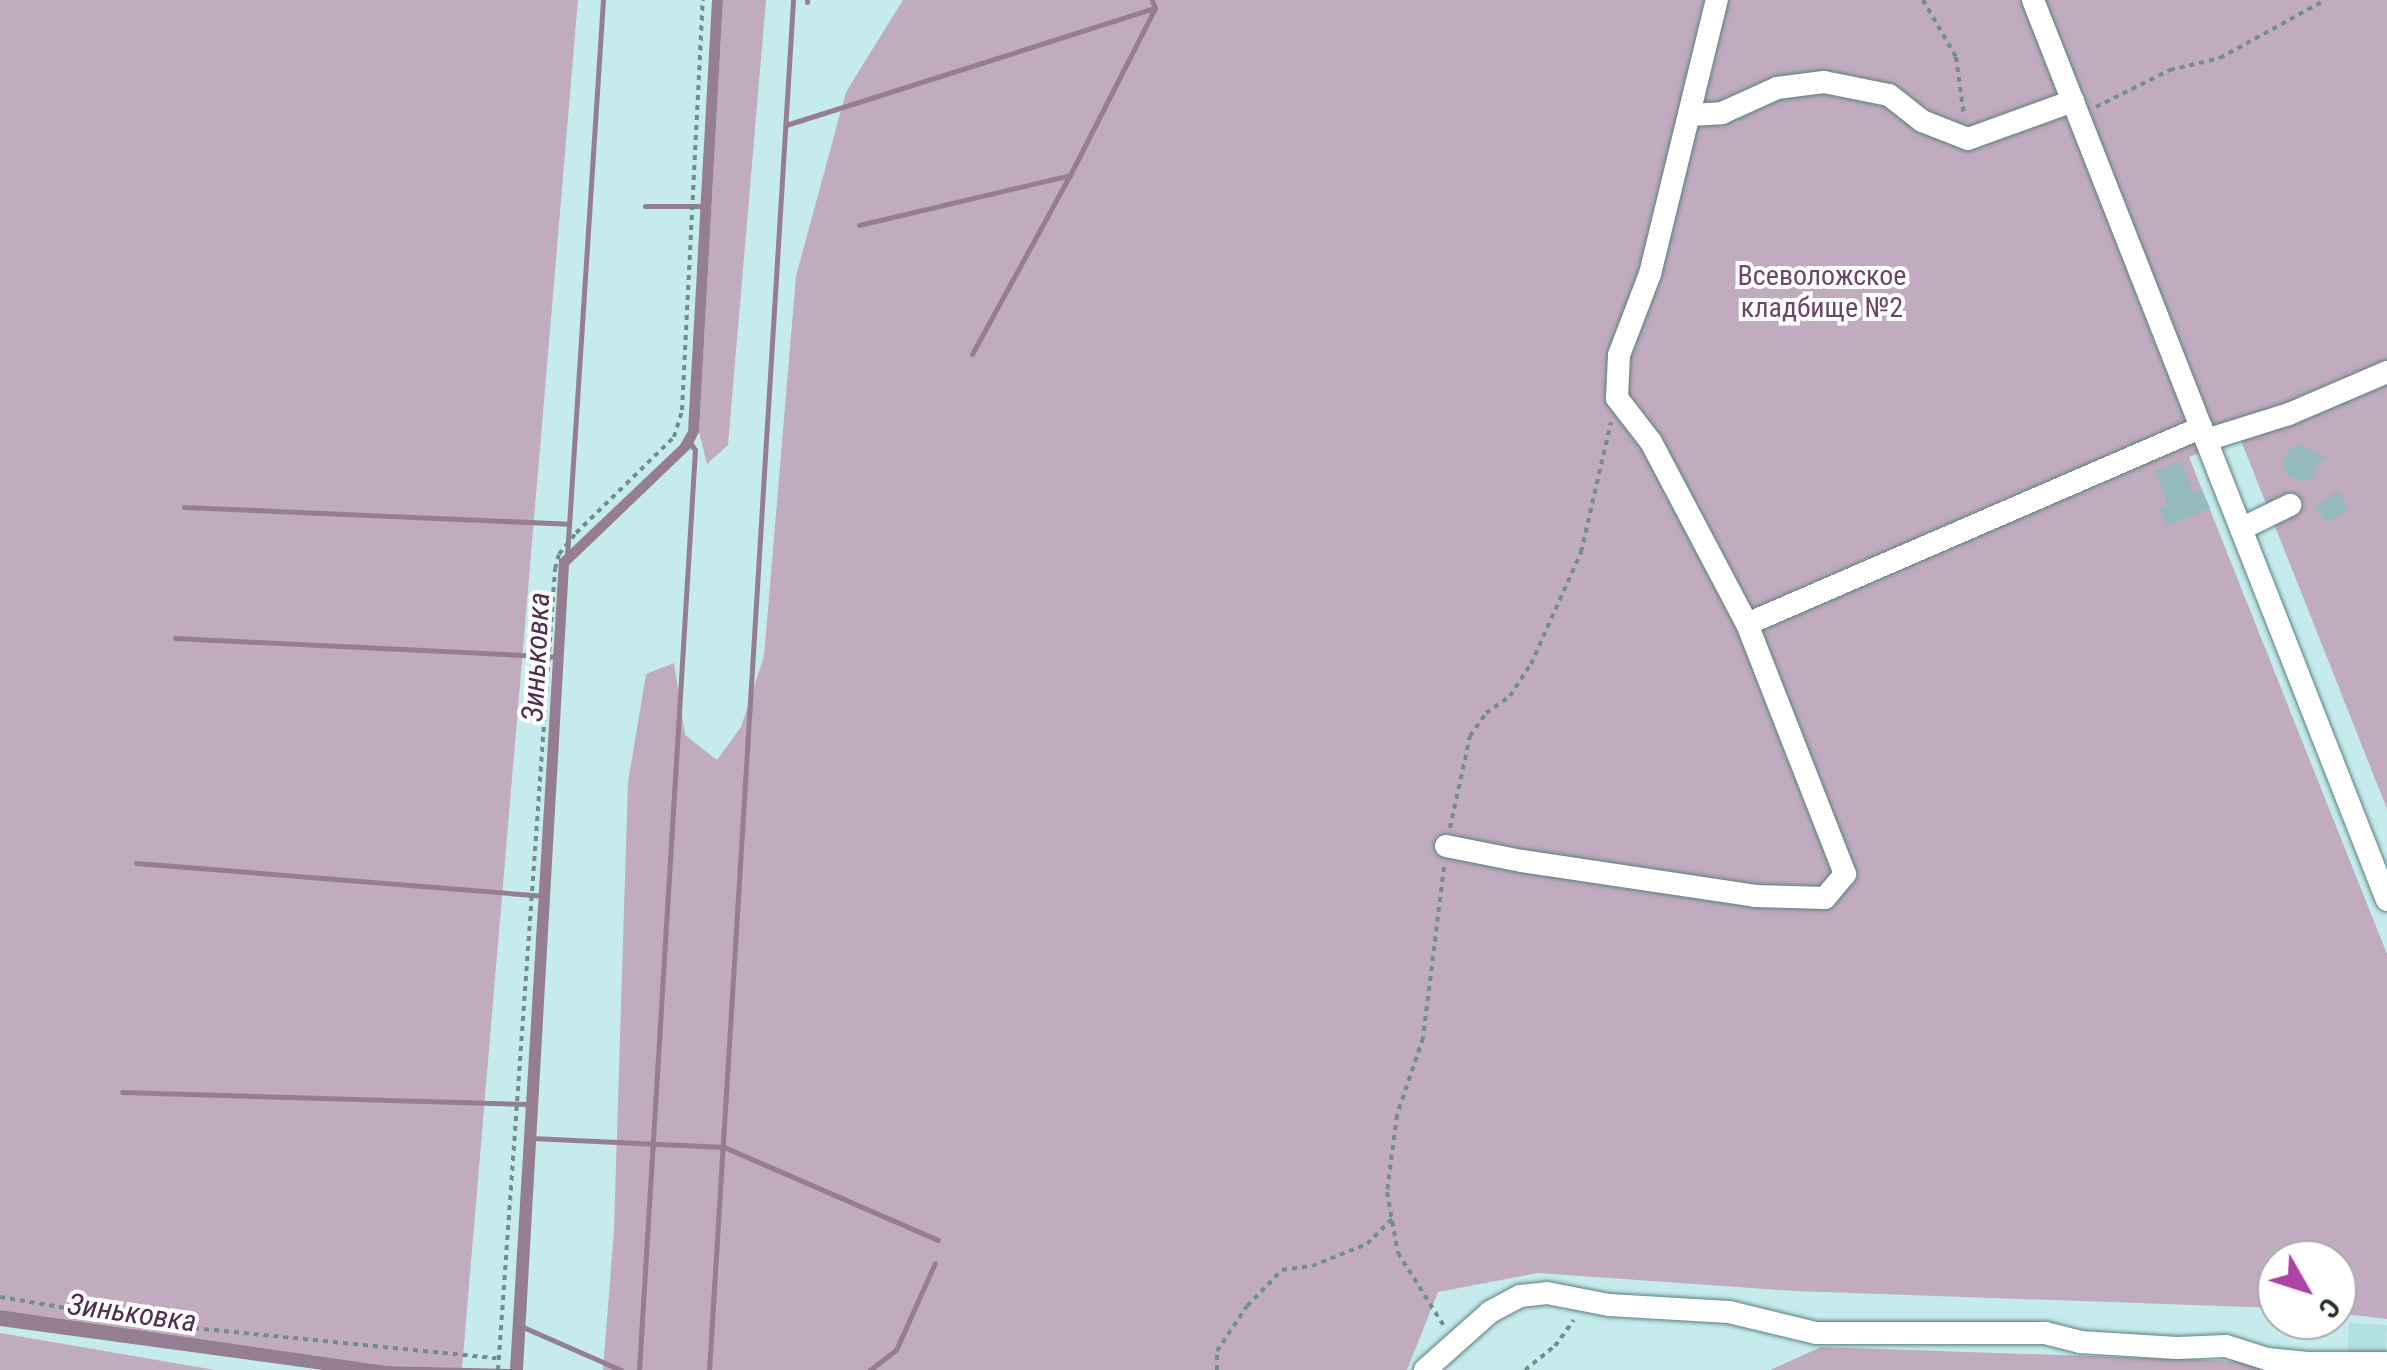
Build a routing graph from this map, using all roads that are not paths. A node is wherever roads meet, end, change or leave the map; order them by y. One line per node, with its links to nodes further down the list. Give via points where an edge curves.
1 (1718, 0): 4 (street)
2 (2033, 0): 3 (street)
3 (2076, 108): 4 (street, via 1968,140 1922,121 1889,95 1824,82 1777,88 1722,112); 6 (street)
4 (1689, 115): 9 (street, via 1650,274 1619,355 1616,398 1652,442)
5 (2387, 372): 6 (street, via 2289,414)
6 (2204, 434): 8 (street); 9 (street)
7 (2290, 505): 8 (street)
8 (2241, 529): 11 (street)
9 (1747, 624): 10 (street, via 1845,874 1825,898 1754,896)
10 (1446, 846)
11 (2387, 900)
12 (2387, 1363): 13 (street, via 2308,1363 2226,1346 2080,1342 2044,1333 1816,1333 1729,1312 1547,1293 1520,1296 1490,1312)
13 (1425, 1370)

